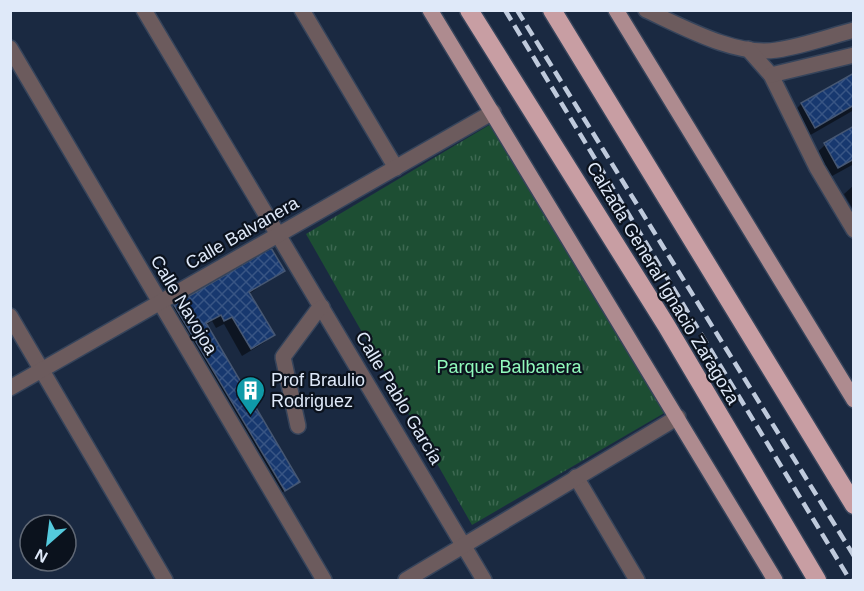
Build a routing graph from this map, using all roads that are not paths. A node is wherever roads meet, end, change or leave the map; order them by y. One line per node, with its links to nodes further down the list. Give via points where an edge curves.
1 (144, 10): 16 (street, Calle Pablo García)
2 (302, 10): 14 (street)
3 (430, 10): 13 (main road)
4 (469, 10): 34 (highway, Calzada General Ignacio Zaragoza, via 666,325)
5 (552, 10): 26 (highway)
6 (616, 10): 22 (main road)
7 (646, 10): 10 (street, via 697,33)
8 (854, 30): 10 (street, via 776,50)
9 (10, 48): 17 (street, Calle Navojoa)
10 (748, 49): 12 (street)
11 (854, 55): 12 (street)
12 (771, 75): 15 (street, via 817,168)
13 (493, 112): 14 (street, Calle Balvanera); 23 (main road)
14 (396, 168): 16 (street, Calle Balvanera)
15 (854, 230)
16 (280, 235): 17 (street, Calle Balvanera); 18 (street, Calle Pablo García)
17 (160, 303): 20 (street, Calle Balvanera); 29 (street, Calle Navojoa)
18 (322, 307): 24 (street, via 283,357); 27 (street, Calle Pablo García)
19 (10, 316): 20 (street)
20 (42, 369): 21 (street, Calle Balvanera); 28 (street)
21 (10, 388)
22 (854, 400)
23 (678, 417): 25 (street); 33 (main road)
24 (298, 426)
25 (576, 477): 27 (street); 32 (street)
26 (854, 505)
27 (464, 545): 30 (street); 31 (street, Calle Pablo García)
28 (165, 580)
29 (324, 580)
30 (406, 580)
31 (484, 580)
32 (637, 580)
33 (775, 580)
34 (817, 580)

